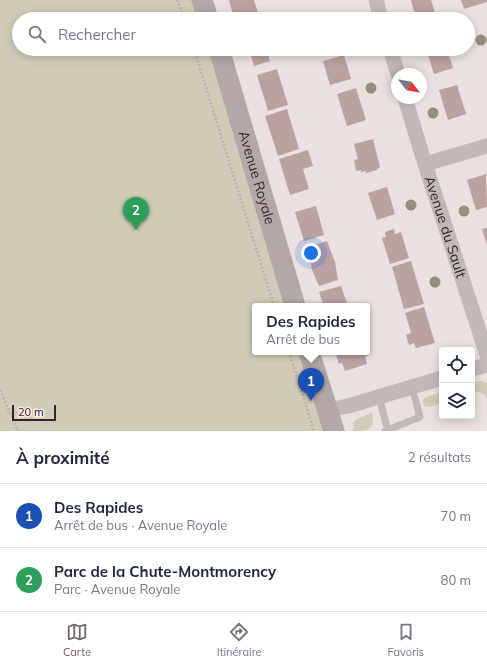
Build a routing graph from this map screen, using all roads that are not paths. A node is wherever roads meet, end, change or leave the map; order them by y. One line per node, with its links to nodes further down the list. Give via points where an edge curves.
1 (202, 0): 3 (main road)
2 (376, 0): 4 (street)
3 (206, 12)
4 (379, 12)
5 (221, 56): 11 (main road, Avenue Royale)
6 (392, 56): 7 (street)
7 (396, 68)
8 (407, 104): 10 (street, Avenue du Sault)
9 (487, 146): 10 (street)
10 (424, 164): 13 (street, Avenue du Sault)
11 (295, 303)
12 (310, 355): 19 (main road)
13 (487, 355)
14 (487, 365): 15 (street)
15 (475, 369)
16 (439, 379): 17 (street)
17 (412, 387): 18 (street); 20 (lane, via 420,417)
18 (379, 397): 19 (street); 20 (lane)
19 (327, 410): 21 (main road)
20 (387, 430)
21 (334, 431)

